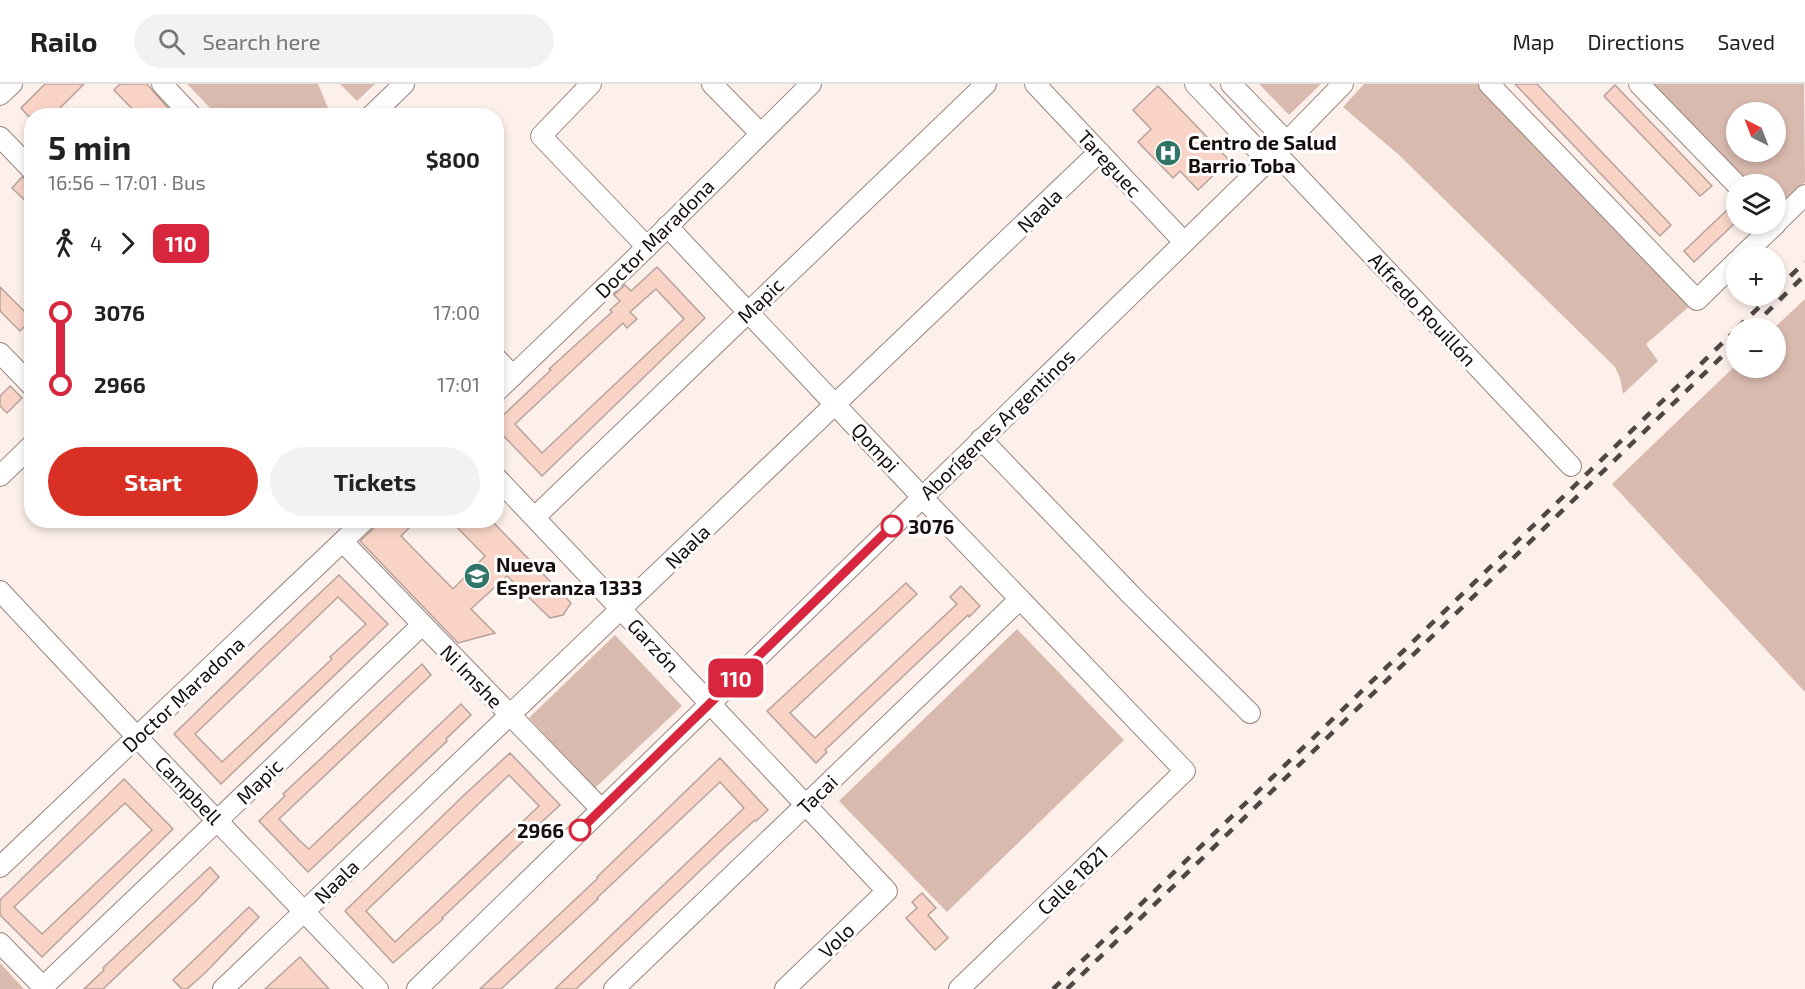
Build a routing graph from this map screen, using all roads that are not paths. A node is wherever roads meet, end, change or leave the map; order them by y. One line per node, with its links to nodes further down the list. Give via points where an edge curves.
1 (12, 84): 14 (street)
2 (162, 84): 15 (street)
3 (404, 84): 16 (street)
4 (591, 84): 29 (street, via 541,136)
5 (712, 84): 17 (street)
6 (811, 84): 17 (street, Doctor Maradona)
7 (986, 84): 31 (street, Mapic)
8 (1035, 84): 20 (street, Tareguec)
9 (1195, 84): 19 (street)
10 (1231, 84): 19 (street)
11 (1343, 84): 19 (street, Aborígenes Argentinos)
12 (1489, 84): 30 (street, via 1696,300)
13 (1639, 84): 22 (street)
14 (0, 95)
15 (184, 108)
16 (379, 108)
17 (760, 133): 25 (street, Doctor Maradona)
18 (0, 137): 21 (street)
19 (1276, 151): 27 (street, Aborígenes Argentinos); 40 (street, Alfredo Rouillón)
20 (1099, 152): 27 (street, Tareguec); 37 (street, Naala)
21 (24, 162)
22 (1726, 174)
23 (1805, 195): 24 (street)
24 (1786, 213)
25 (667, 226): 29 (street, Doctor Maradona); 31 (street, Qompi)
26 (1765, 234): 28 (street)
27 (1184, 242): 38 (street, Aborígenes Argentinos)
28 (1752, 246)
29 (647, 247): 34 (street, Doctor Maradona)
30 (1726, 271)
31 (748, 312): 37 (street, Qompi); 44 (street, Mapic)
32 (0, 353): 35 (street)
33 (504, 366): 34 (street)
34 (513, 376): 36 (street, Doctor Maradona)
35 (24, 378)
36 (504, 384)
37 (836, 404): 43 (street, Qompi); 49 (street, Naala)
38 (981, 439): 43 (street, Aborígenes Argentinos); 52 (street)
39 (24, 453): 41 (street)
40 (1572, 466)
41 (0, 476)
42 (504, 485): 44 (street, Garzón)
43 (922, 497): 48 (street, Qompi); 51 (street, Aborígenes Argentinos)
44 (535, 517): 49 (street, Garzón)
45 (357, 528): 46 (street, Doctor Maradona)
46 (343, 542): 50 (street, Ni Imshe); 54 (street, Doctor Maradona)
47 (0, 591): 54 (street, Campbell)
48 (1020, 599): 55 (street, Qompi); 56 (street, Tacai)
49 (621, 609): 51 (street, Garzón); 53 (street, Naala)
50 (422, 625): 53 (street, Ni Imshe); 58 (street, Mapic)
51 (710, 704): 56 (street, Garzón); 57 (street, Aborígenes Argentinos)
52 (1250, 713)
53 (510, 716): 57 (street, Ni Imshe); 61 (street, Naala)
54 (136, 737): 58 (street, Campbell); 59 (street, Doctor Maradona)
55 (1185, 771): 69 (street, Calle 1821)
56 (805, 805): 60 (street, Garzón); 67 (street, Tacai)
57 (601, 809): 66 (street, Aborígenes Argentinos)
58 (218, 820): 61 (street, Campbell); 63 (street, Mapic)
59 (0, 867)
60 (886, 891): 68 (street, Volo)
61 (304, 912): 64 (street, Naala); 65 (street, Campbell)
62 (0, 943): 63 (street)
63 (44, 988)
64 (224, 989)
65 (378, 989)
66 (417, 989)
67 (614, 989)
68 (784, 989)
69 (959, 989)

